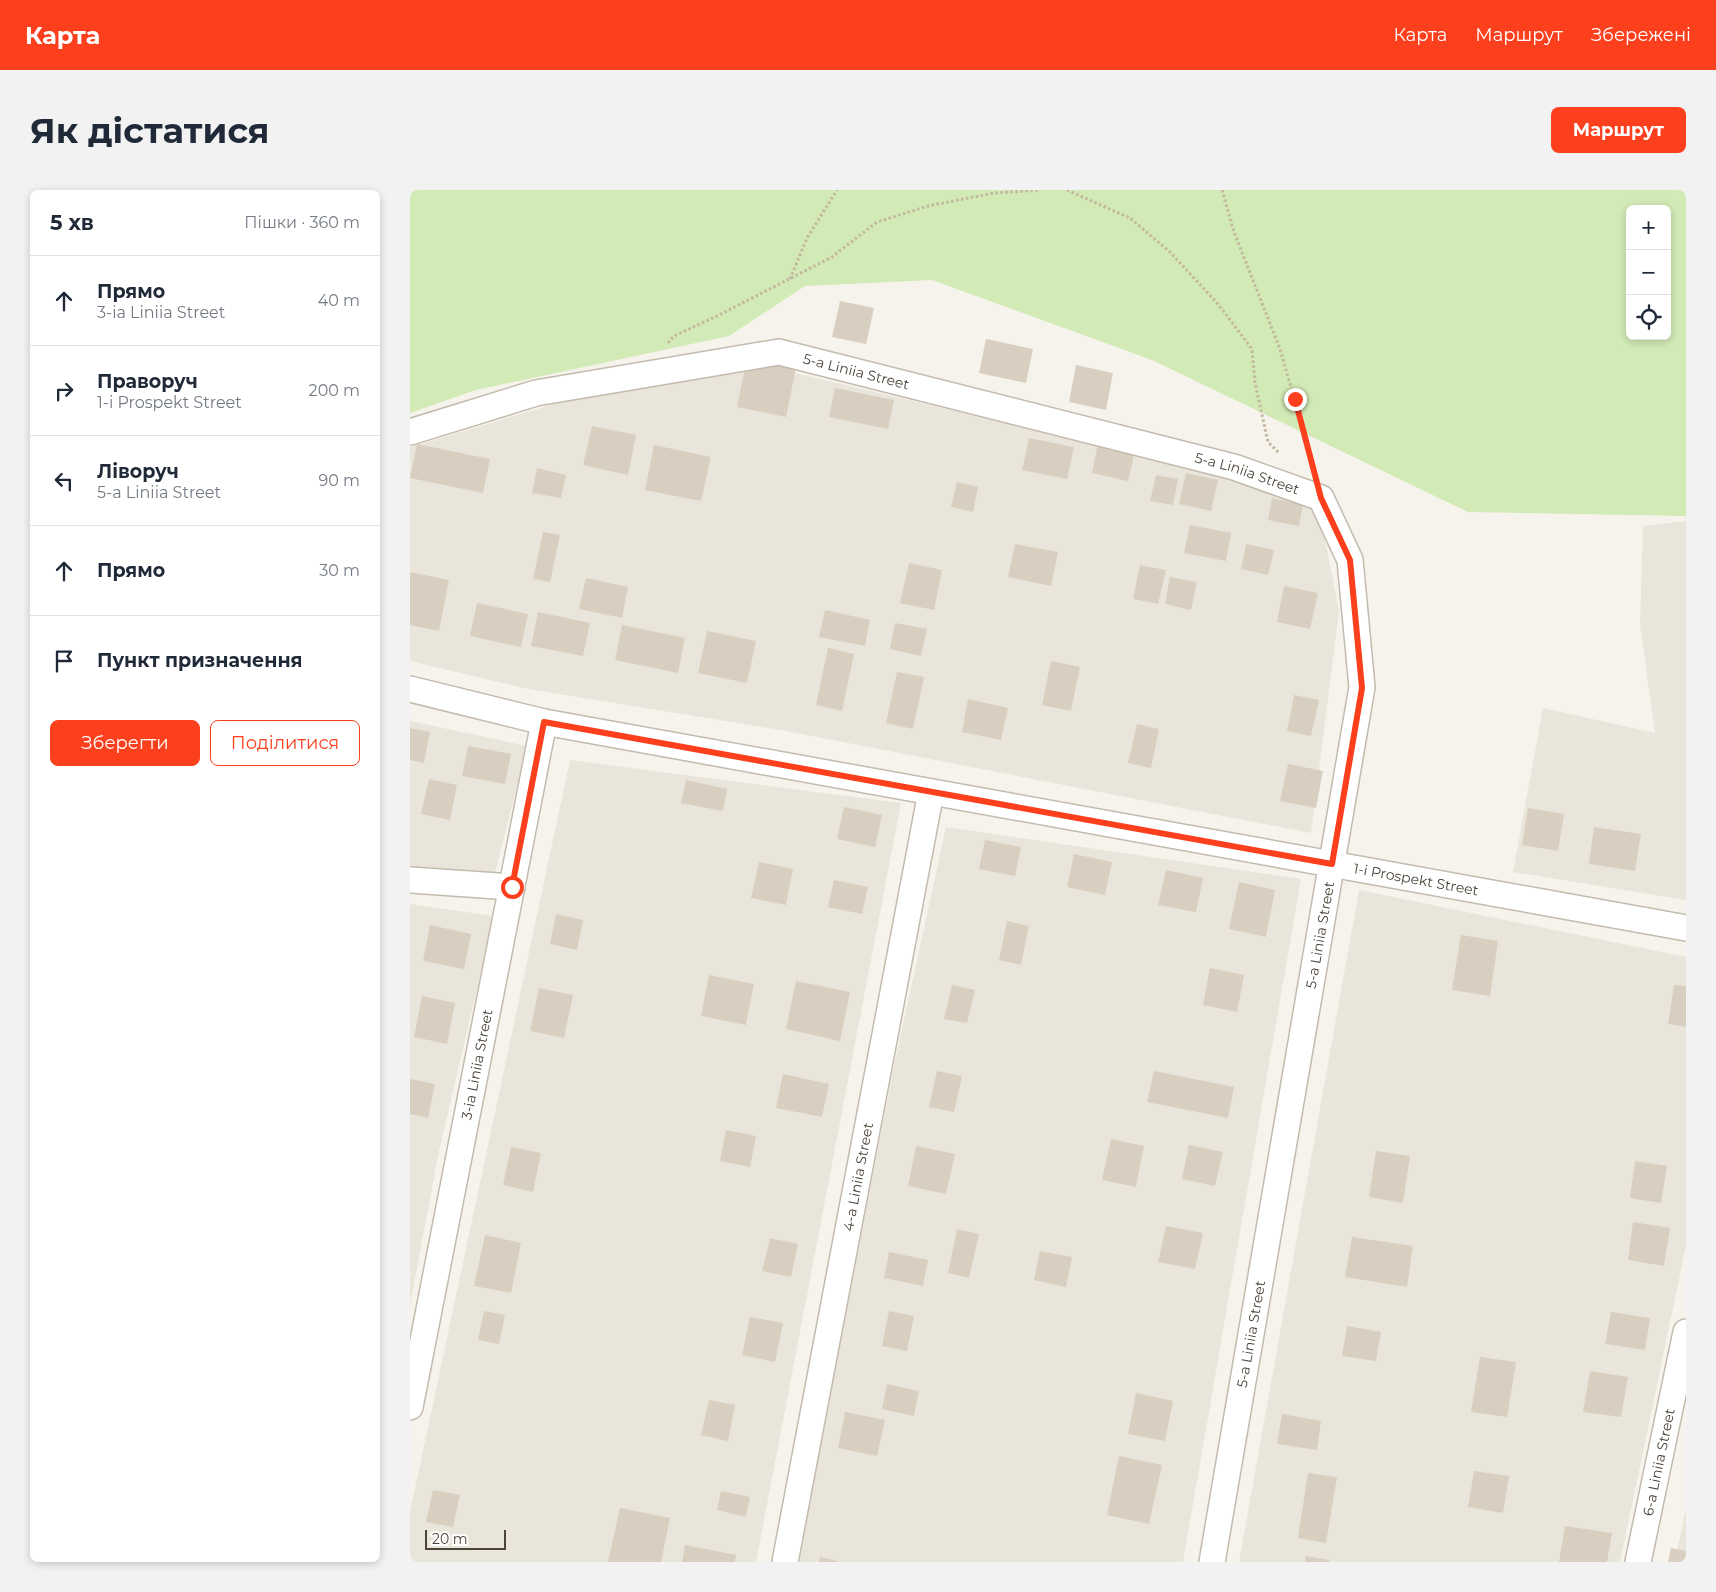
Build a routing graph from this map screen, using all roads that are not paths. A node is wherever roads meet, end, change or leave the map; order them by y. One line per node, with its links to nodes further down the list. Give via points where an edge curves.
1 (410, 432): 5 (street, 5-a Liniia Street, via 536,393 779,352 1234,467 1321,498 1350,560 1362,688)
2 (410, 689): 3 (street, 1-i Prospekt Street)
3 (544, 722): 4 (street, 1-i Prospekt Street); 7 (street, 3-ia Liniia Street)
4 (931, 792): 5 (street, 1-i Prospekt Street); 11 (street, 4-a Liniia Street)
5 (1332, 864): 8 (street, 1-i Prospekt Street); 12 (street, 5-a Liniia Street)
6 (410, 880): 7 (street)
7 (512, 887): 10 (street, 3-ia Liniia Street)
8 (1686, 928)
9 (1686, 1332): 13 (street, 6-a Liniia Street)
10 (410, 1407)
11 (785, 1562)
12 (1212, 1562)
13 (1638, 1562)

